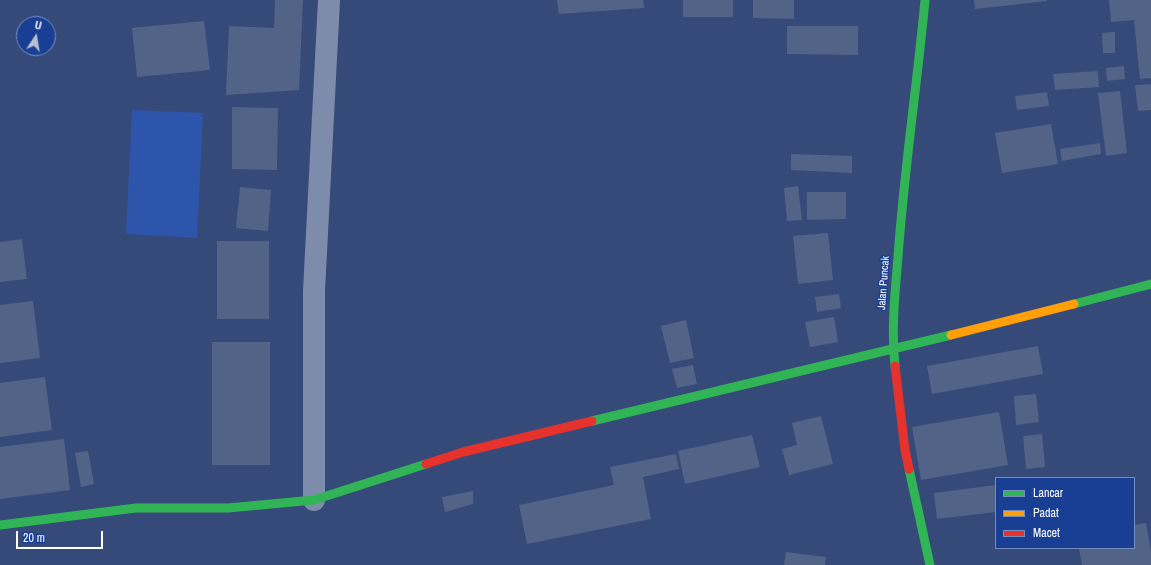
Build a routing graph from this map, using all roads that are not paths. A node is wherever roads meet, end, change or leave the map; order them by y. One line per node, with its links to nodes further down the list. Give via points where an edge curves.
1 (329, 0): 5 (street, via 314,291)
2 (924, 0): 4 (street, Jalan Puncak, via 900,227)
3 (1151, 284): 4 (street)
4 (893, 350): 5 (street, via 463,452); 7 (street, Jalan Puncak, via 905,450)
5 (314, 500): 6 (street, via 228,508 136,508)
6 (0, 525)
7 (930, 565)

